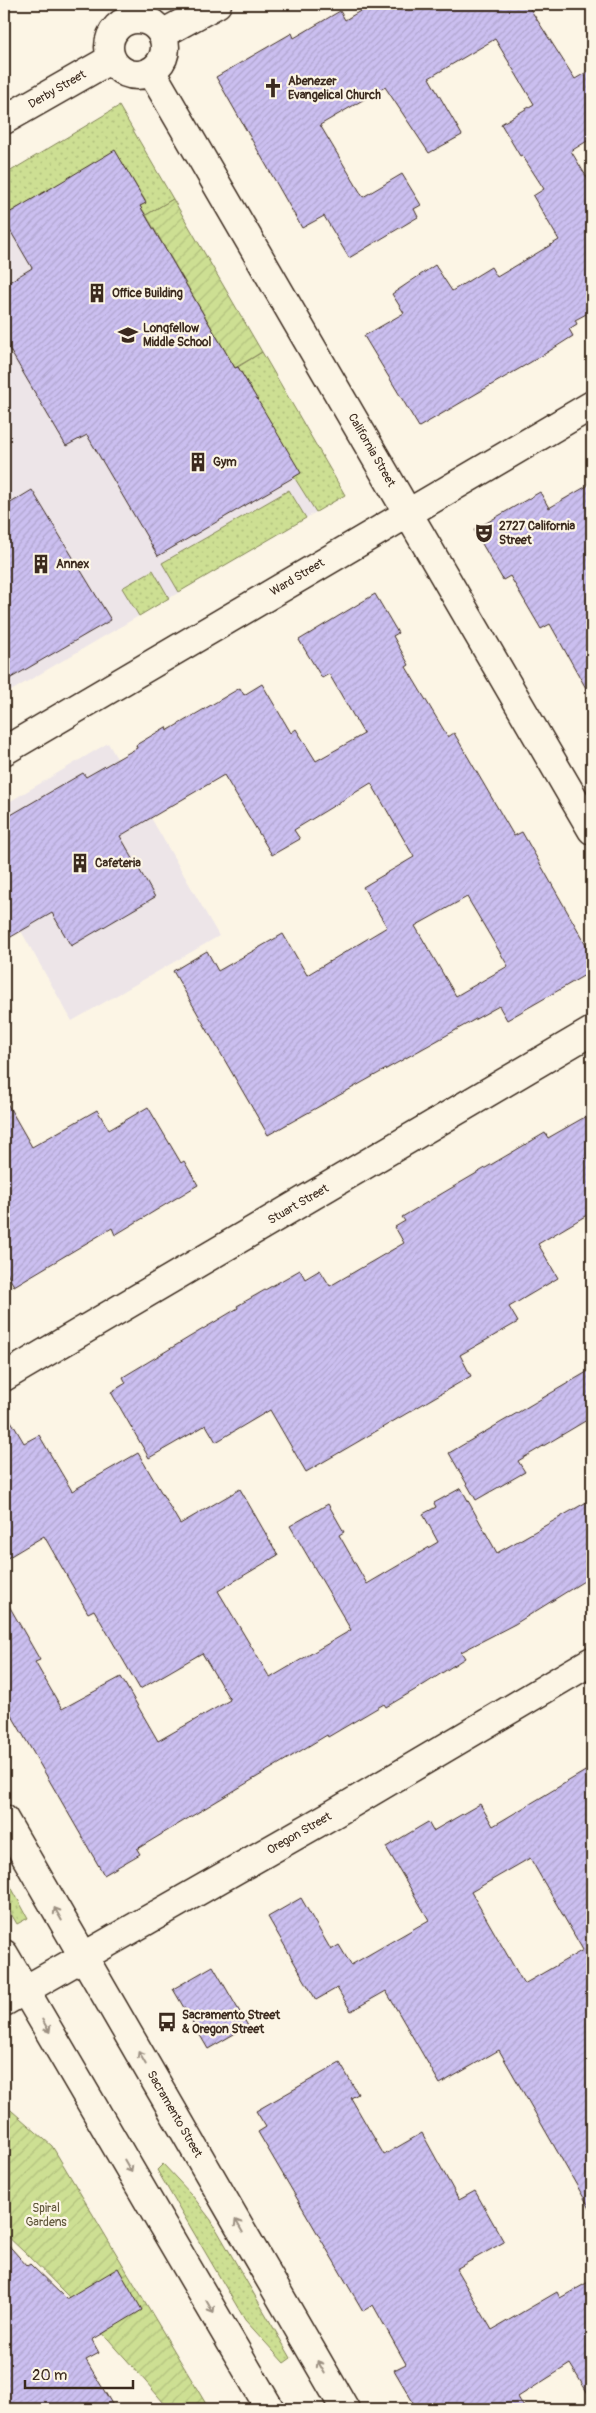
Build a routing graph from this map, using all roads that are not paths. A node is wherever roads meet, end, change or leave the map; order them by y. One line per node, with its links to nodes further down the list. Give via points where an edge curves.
1 (217, 4): 3 (street)
2 (117, 13): 3 (street, via 130,19 145,20); 4 (street, via 117,27 110,39)
3 (162, 34): 5 (street, via 164,54)
4 (111, 59): 5 (street, via 128,74); 6 (street, Derby Street)
5 (151, 71): 8 (street, California Street)
6 (4, 120)
7 (592, 406): 8 (street, Ward Street)
8 (408, 512): 9 (street, Ward Street); 10 (street, California Street)
9 (4, 751)
10 (592, 830)
11 (592, 1030): 12 (street, Stuart Street)
12 (4, 1377)
13 (592, 1661): 16 (street, Oregon Street, via 335,1813)
14 (4, 1819): 16 (street, Sacramento Street, one-way to 14)
15 (4, 1954): 17 (street)
16 (83, 1956): 17 (street, Oregon Street); 19 (street, Sacramento Street, one-way to 16)
17 (14, 1996): 18 (street, one-way to 18)
18 (270, 2409)
19 (345, 2409)

